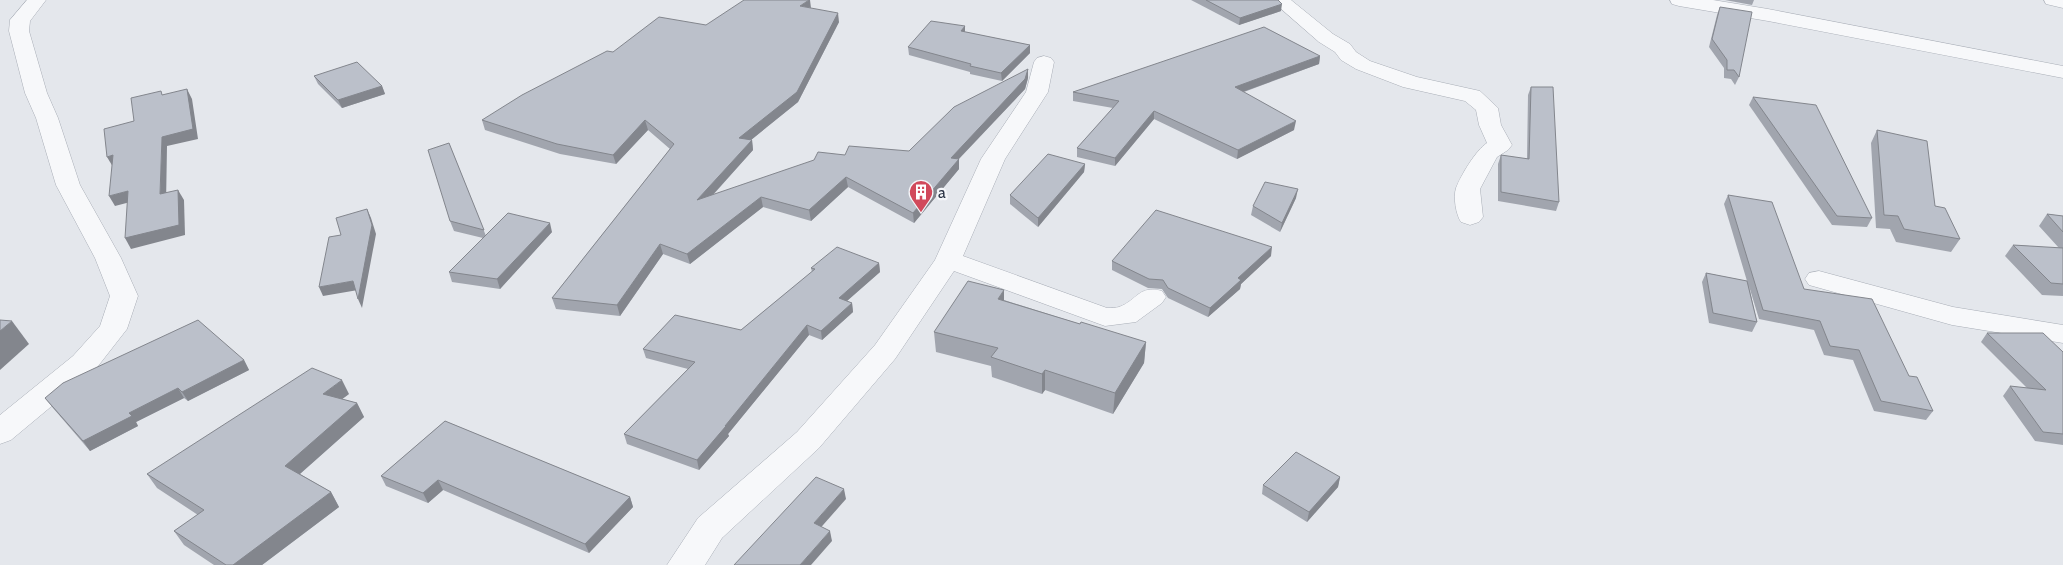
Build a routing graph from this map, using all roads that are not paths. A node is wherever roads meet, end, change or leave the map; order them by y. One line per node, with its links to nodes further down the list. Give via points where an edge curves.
1 (37, 0): 13 (street, via 20,20 19,31 36,93 68,185 108,258 124,296 113,329 84,362)
2 (1280, 0): 8 (street, via 1363,66 1410,82 1472,96 1487,108 1490,125 1500,145 1488,153 1468,189)
3 (1679, 0): 7 (street, via 1768,14)
4 (2053, 0): 5 (street)
5 (2063, 2)
6 (1044, 62): 9 (street, via 1036,92 993,159)
7 (2063, 72)
8 (1470, 217)
9 (948, 260): 11 (street, via 1105,317 1126,316); 14 (street, via 885,352 808,440 710,528)
10 (1818, 279): 12 (street, via 1952,316)
11 (1152, 297)
12 (2063, 334)
13 (0, 432)
14 (685, 565)

